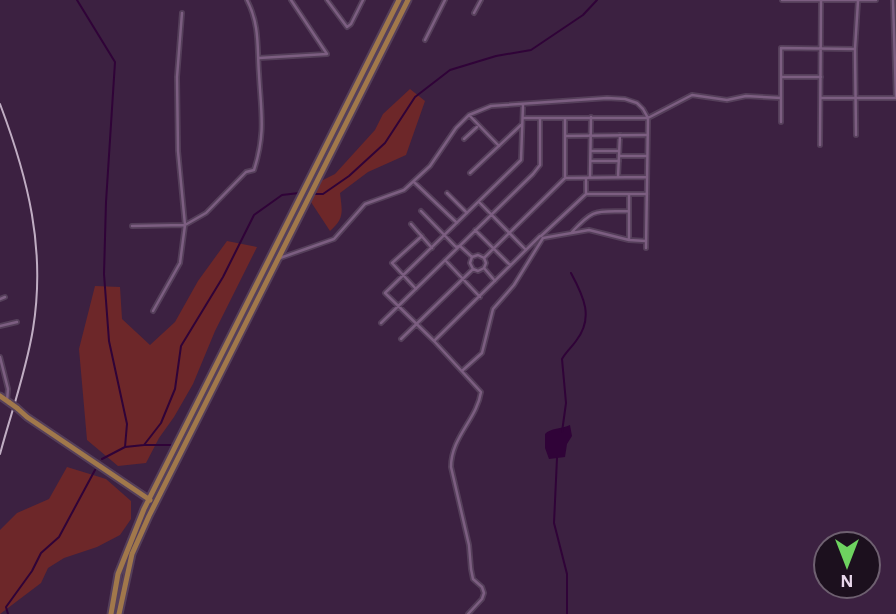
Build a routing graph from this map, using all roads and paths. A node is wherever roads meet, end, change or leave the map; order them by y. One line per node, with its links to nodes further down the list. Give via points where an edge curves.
1 (247, 0): 20 (street, via 258,29)
2 (291, 0): 20 (street, via 327,54)
3 (327, 0): 4 (street, via 347,27)
4 (363, 0)
5 (399, 0): 108 (main road)
6 (408, 0): 83 (main road)
7 (445, 0): 16 (street)
8 (481, 0): 15 (street)
9 (782, 0): 12 (street)
10 (876, 0): 13 (street)
11 (893, 0): 17 (street)
12 (821, 1): 13 (street); 18 (street)
13 (858, 1): 19 (street)
14 (182, 13): 67 (street, via 178,152)
15 (474, 13)
16 (425, 40)
17 (896, 47): 25 (street)
18 (821, 49): 19 (street); 21 (street, via 781,48); 22 (street)
19 (855, 49): 26 (street)
20 (258, 58): 67 (street, via 263,129 254,170 246,172 206,213)
21 (782, 77): 22 (street); 23 (street)
22 (821, 77): 24 (street)
23 (781, 97): 33 (street, via 727,100 691,95); 34 (street)
24 (821, 98): 26 (street); 43 (street)
25 (896, 98): 26 (street)
26 (856, 99): 40 (street)
27 (523, 105): 28 (street, via 491,106); 30 (street); 33 (street, via 625,99 637,103)
28 (469, 115): 36 (street); 55 (street)
29 (591, 117): 32 (street); 33 (street); 37 (street)
30 (523, 118): 31 (street); 35 (street)
31 (540, 118): 32 (street); 64 (street, via 540,165)
32 (565, 118): 41 (street)
33 (648, 118): 39 (street)
34 (782, 122)
35 (523, 123): 44 (street); 60 (street, via 521,160)
36 (479, 126): 42 (street); 44 (street)
37 (591, 135): 38 (street); 41 (street); 45 (street)
38 (620, 135): 39 (street); 46 (street)
39 (646, 135): 47 (street)
40 (856, 135)
41 (565, 136): 52 (street)
42 (464, 139)
43 (820, 145)
44 (499, 146): 50 (street)
45 (590, 151): 46 (street); 48 (street)
46 (620, 153): 47 (street); 49 (street)
47 (647, 156): 51 (street)
48 (591, 161): 49 (street); 53 (street)
49 (619, 161): 54 (street)
50 (470, 173)
51 (647, 177): 54 (street); 59 (street)
52 (565, 178): 53 (street); 70 (street)
53 (588, 178): 54 (street); 57 (street)
54 (618, 178)
55 (414, 182): 65 (street); 83 (street, via 399,193 365,205 334,239)
56 (447, 193): 63 (street)
57 (586, 194): 58 (street); 74 (street)
58 (629, 194): 59 (street); 62 (street)
59 (647, 194): 76 (street)
60 (479, 202): 63 (street); 64 (street)
61 (421, 211): 73 (street)
62 (629, 211): 71 (street, via 595,212); 75 (street)
63 (467, 213): 65 (street)
64 (491, 213): 69 (street); 70 (street)
65 (457, 223): 73 (street)
66 (411, 224): 72 (street)
67 (185, 225): 68 (street); 97 (street, via 180,263)
68 (132, 226)
69 (475, 230): 77 (street); 79 (street)
70 (509, 232): 79 (street); 81 (street)
71 (572, 232): 74 (street); 75 (street, via 589,229)
72 (422, 236): 78 (street); 89 (street, via 391,263)
73 (444, 236): 77 (street); 78 (street)
74 (542, 237): 81 (street); 105 (street, via 514,285 493,309 482,353)
75 (629, 240): 76 (street)
76 (646, 241): 80 (street)
77 (460, 246): 82 (street); 85 (street)
78 (432, 248): 89 (street)
79 (492, 248): 84 (street); 86 (street)
80 (646, 248)
81 (526, 250): 86 (street)
82 (472, 257): 84 (street); 88 (street)
83 (277, 258): 109 (main road)
84 (484, 258): 87 (street)
85 (445, 260): 90 (street); 92 (street)
86 (510, 266): 91 (street)
87 (484, 268): 88 (street); 91 (street)
88 (473, 269): 90 (street)
89 (403, 277): 92 (street); 96 (street, via 385,293)
90 (462, 278): 94 (street); 100 (street)
91 (495, 281): 94 (street)
92 (416, 289): 96 (street)
93 (5, 297): 95 (street)
94 (480, 297): 103 (street)
95 (0, 299)
96 (398, 306): 99 (street); 100 (street)
97 (153, 311)
98 (17, 322): 101 (street)
99 (381, 323)
100 (417, 324): 102 (street); 103 (street)
101 (0, 326)
102 (401, 339)
103 (434, 341): 105 (street)
104 (0, 357): 107 (street)
105 (462, 370): 110 (street, via 481,391 451,454 473,579 484,593)
106 (0, 396): 107 (main road)
107 (8, 402): 108 (main road, bridge)
108 (149, 499): 109 (main road); 111 (main road, via 122,562)
109 (155, 503): 112 (main road, via 132,554)
110 (470, 613)
111 (111, 614)
112 (119, 614)

